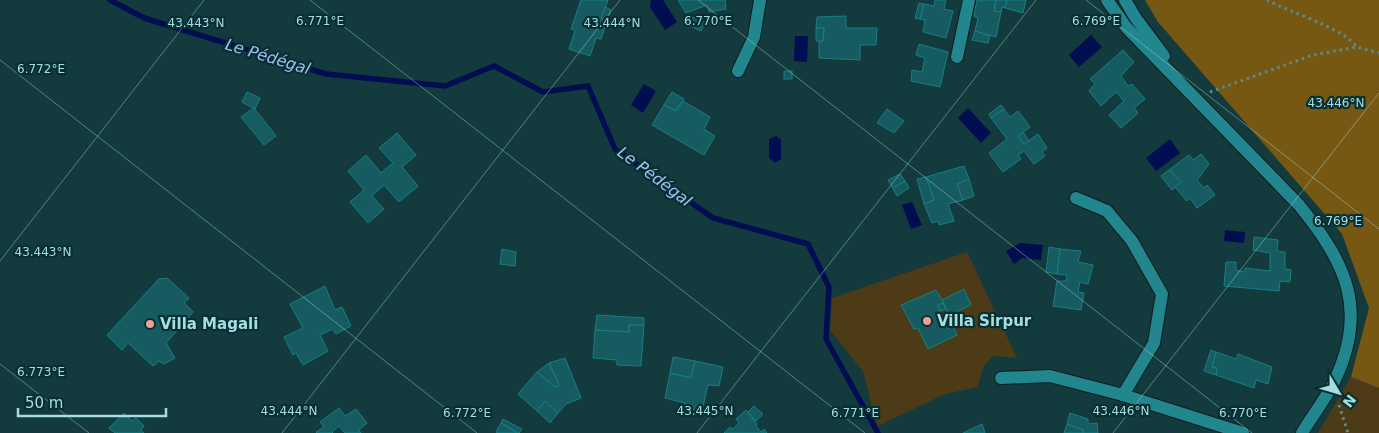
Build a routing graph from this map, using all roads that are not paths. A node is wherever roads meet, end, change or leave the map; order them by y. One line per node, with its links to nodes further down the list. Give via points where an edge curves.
1 (760, 0): 6 (street, via 754,37)
2 (969, 0): 5 (street)
3 (1107, 0): 7 (street, via 1126,27)
4 (1125, 0): 7 (street)
5 (957, 57)
6 (738, 71)
7 (1200, 104): 12 (street, via 1320,230 1345,275 1350,294 1350,330 1343,359 1332,385)
8 (1076, 198): 10 (street, via 1107,211 1132,241 1162,294 1154,343)
9 (1001, 378): 10 (street, via 1050,376)
10 (1123, 395): 11 (street)
11 (1243, 433)
12 (1302, 433)

